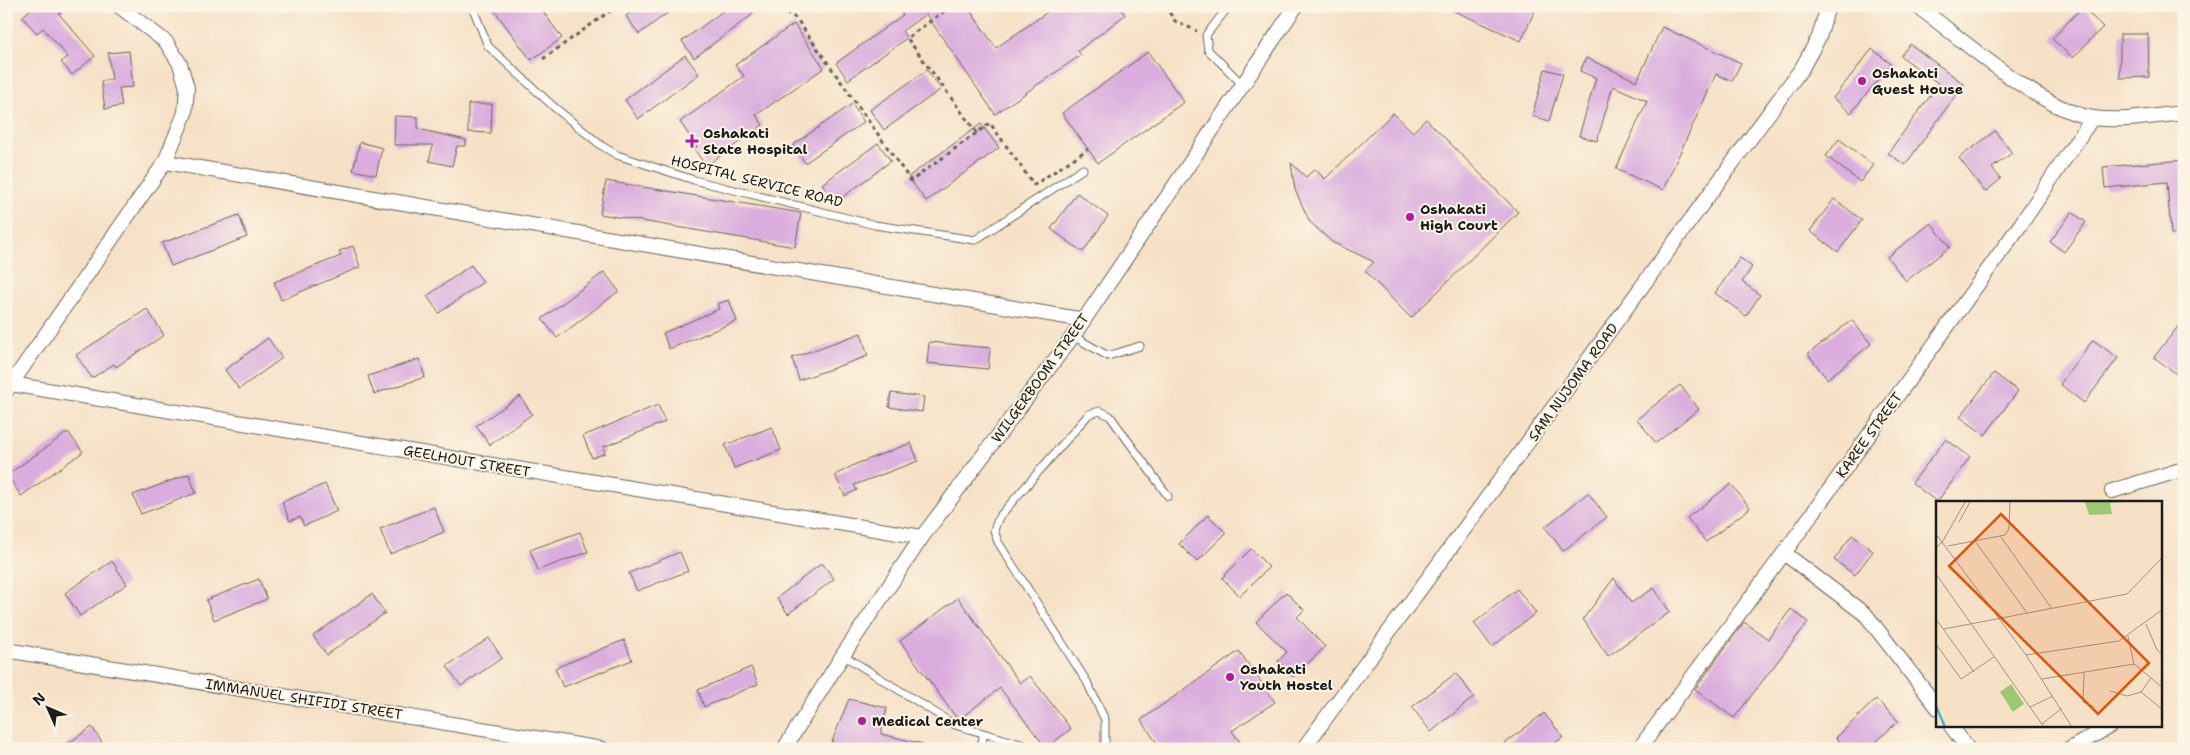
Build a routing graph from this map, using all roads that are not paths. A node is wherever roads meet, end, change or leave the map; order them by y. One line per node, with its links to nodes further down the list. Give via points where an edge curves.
1 (119, 6): 10 (street, via 166,42 180,64 185,80 185,113)
2 (472, 6): 11 (lane, HOSPITAL SERVICE ROAD, via 488,46 602,146 617,155 694,180 875,224 975,240)
3 (1229, 6): 7 (lane, via 1206,35 1208,50)
4 (1296, 6): 7 (street, WILGERBOOM STREET)
5 (1828, 6): 32 (street, SAM NUJOMA ROAD, via 1819,37 1802,68)
6 (1917, 6): 9 (street, via 2022,85 2046,100)
7 (1243, 85): 12 (street, WILGERBOOM STREET)
8 (2184, 113): 9 (street)
9 (2092, 118): 20 (street, KAREE STREET, via 2021,224)
10 (165, 162): 12 (street); 15 (street)
11 (1083, 169)
12 (1084, 320): 13 (street, WILGERBOOM STREET)
13 (1073, 336): 14 (lane, via 1108,356); 19 (street, WILGERBOOM STREET)
14 (1140, 346)
15 (8, 387): 19 (street, GEELHOUT STREET)
16 (2184, 469): 17 (street)
17 (2112, 492)
18 (1168, 496): 31 (lane, via 1110,416 1100,411 1089,414 999,517 994,530 998,542 1087,682 1105,720)
19 (922, 537): 22 (street, WILGERBOOM STREET)
20 (1784, 552): 23 (street, via 1866,616); 33 (street, KAREE STREET)
21 (6, 650): 27 (street, IMMANUEL SHIFIDI STREET)
22 (843, 655): 26 (lane, via 955,725); 28 (street, WILGERBOOM STREET)
23 (1936, 705)
24 (1952, 728): 34 (street)
25 (2107, 728): 35 (street)
26 (984, 734): 29 (lane); 30 (lane)
27 (602, 749)
28 (784, 749)
29 (980, 749)
30 (1038, 749)
31 (1105, 749)
32 (1303, 749)
33 (1639, 749)
34 (1968, 749)
35 (2070, 749)

